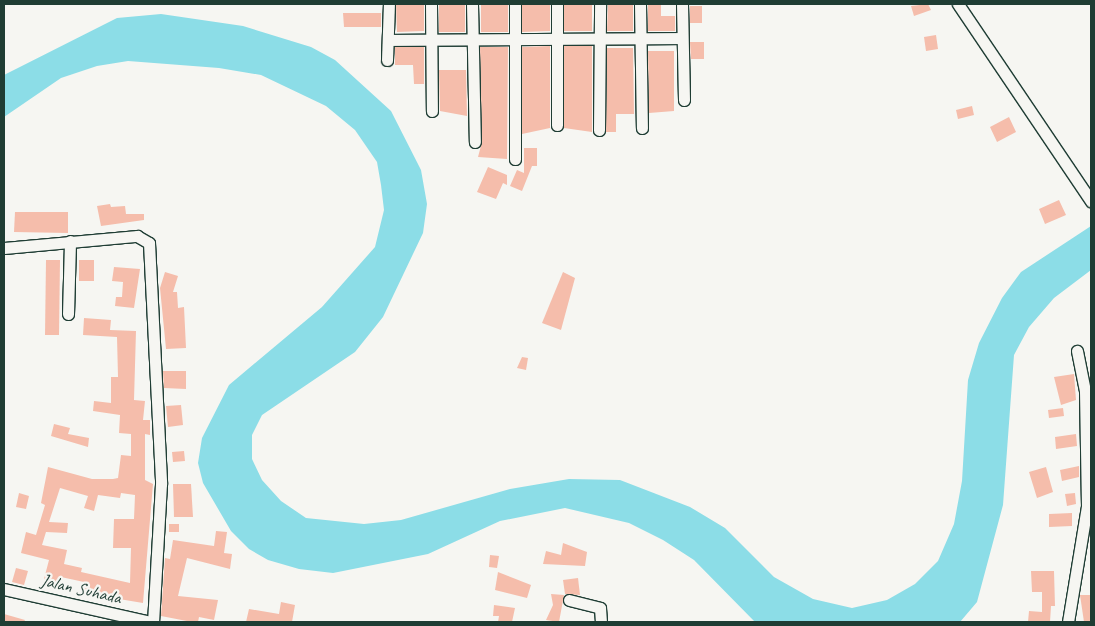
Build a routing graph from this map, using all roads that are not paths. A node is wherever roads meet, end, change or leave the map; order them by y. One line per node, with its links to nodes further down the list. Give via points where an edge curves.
1 (389, 4): 12 (street)
2 (431, 4): 13 (street)
3 (472, 4): 14 (street)
4 (515, 4): 15 (street)
5 (557, 4): 11 (street)
6 (600, 4): 16 (street)
7 (640, 4): 17 (street)
8 (682, 4): 10 (street)
9 (958, 4): 26 (street)
10 (682, 38): 17 (street); 19 (street)
11 (557, 39): 15 (street); 16 (street); 21 (street)
12 (388, 40): 13 (street); 18 (street)
13 (431, 40): 14 (street); 20 (street)
14 (473, 40): 15 (street); 24 (street)
15 (515, 40): 25 (street)
16 (600, 40): 17 (street); 23 (street)
17 (640, 40): 22 (street)
18 (388, 60)
19 (684, 100)
20 (432, 111)
21 (557, 125)
22 (642, 128)
23 (599, 130)
24 (475, 142)
25 (515, 159)
26 (1091, 201)
27 (70, 241): 28 (street); 29 (street); 33 (street, via 137,236 149,243 162,484)
28 (4, 248)
29 (68, 314)
30 (1077, 351): 35 (street, via 1086,391 1087,506)
31 (4, 589): 33 (street, Jalan Suhada)
32 (569, 600): 34 (street, via 600,608)
33 (152, 622)
34 (601, 622)
35 (1068, 622)

